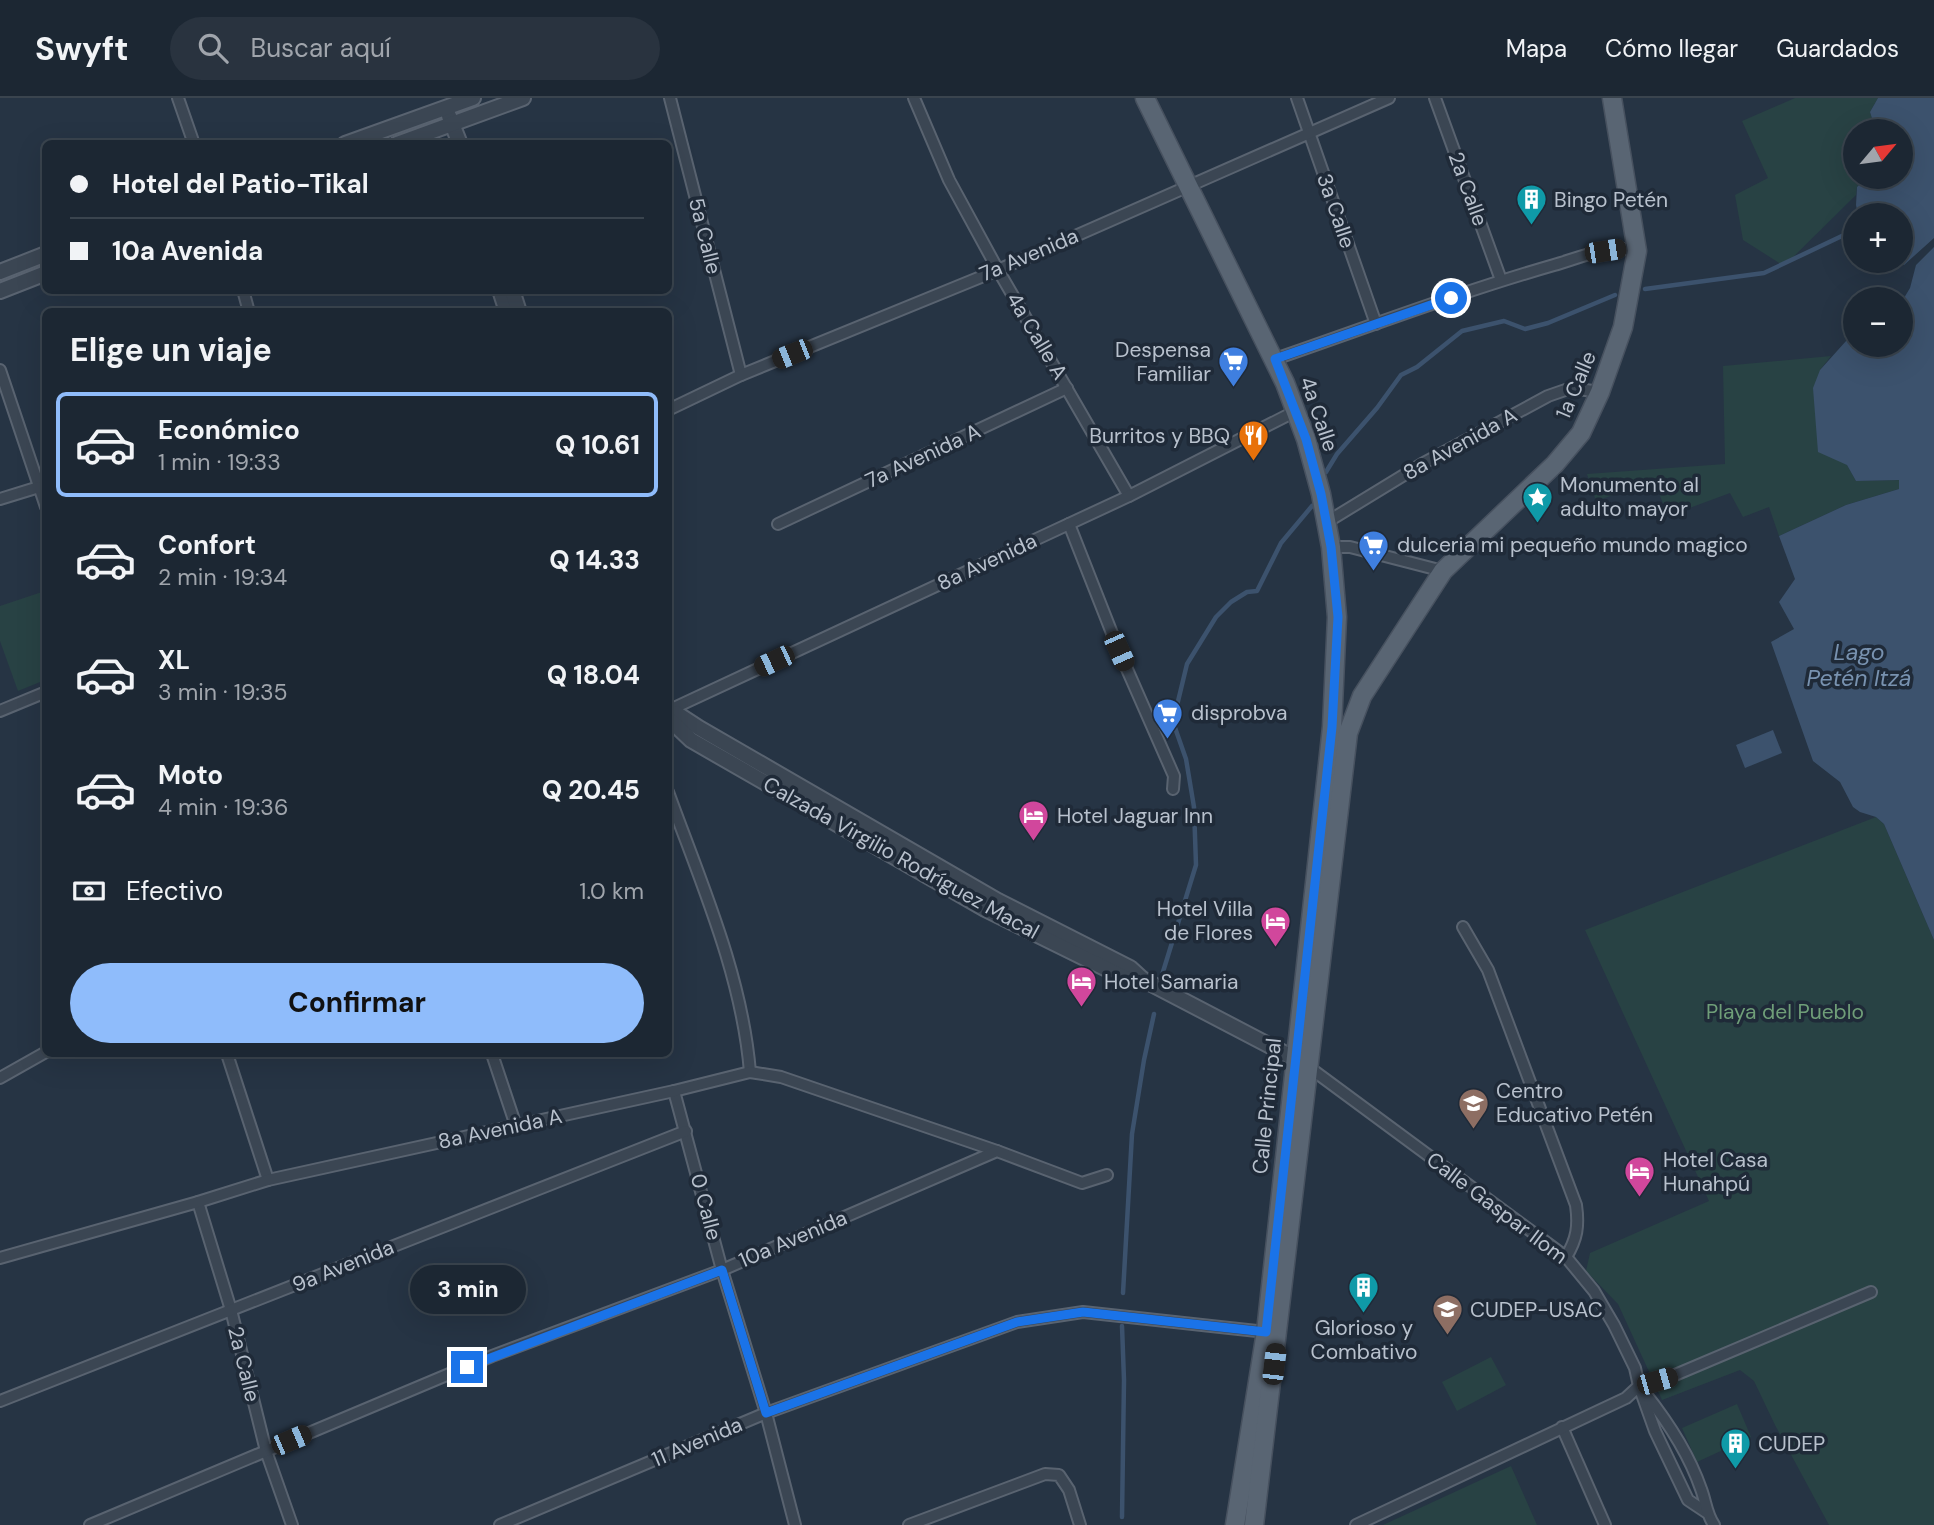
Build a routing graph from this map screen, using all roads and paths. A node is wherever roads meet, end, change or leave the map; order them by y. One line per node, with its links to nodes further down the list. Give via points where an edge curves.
1 (178, 98): 14 (street)
2 (473, 98): 11 (street)
3 (523, 98): 12 (street)
4 (670, 98): 29 (street, 5a Calle)
5 (915, 98): 21 (street, 4a Calle A, via 949,180)
6 (1145, 98): 18 (main road, 4a Calle)
7 (1297, 98): 13 (street, 3a Calle)
8 (1389, 98): 13 (street, 7a Avenida)
9 (1435, 98): 24 (street, 2a Calle)
10 (1612, 98): 19 (main road, 1a Calle)
11 (445, 103): 12 (street); 15 (street)
12 (452, 124): 16 (street); 17 (street)
13 (1309, 133): 18 (street, 7a Avenida); 26 (street, 3a Calle)
14 (193, 140)
15 (355, 140)
16 (408, 140)
17 (458, 140)
18 (1188, 186): 21 (street, 7a Avenida); 27 (main road, 4a Calle)
19 (1637, 251): 24 (street, via 1605,251); 31 (main road, 1a Calle, via 1623,327)
20 (42, 256): 22 (street)
21 (998, 270): 29 (street, 7a Avenida); 30 (street, 4a Calle A)
22 (0, 272)
23 (42, 275): 25 (street)
24 (1501, 280): 26 (street)
25 (0, 291)
26 (1376, 324): 27 (street)
27 (1275, 359): 33 (main road, 4a Calle)
28 (0, 370): 34 (street)
29 (741, 375): 32 (street, 7a Avenida)
30 (1067, 388): 36 (street, 4a Calle A); 39 (street, 7a Avenida A)
31 (1600, 392): 38 (street, 8a Avenida A, via 1571,388 1548,396); 42 (main road, 1a Calle, via 1581,433 1555,464)
32 (672, 408)
33 (1296, 411): 36 (street, 8a Avenida); 38 (main road, 4a Calle)
34 (39, 488): 35 (street); 37 (street)
35 (42, 496)
36 (1129, 496): 40 (street, 8a Avenida)
37 (0, 499)
38 (1327, 522): 41 (main road, 4a Calle)
39 (778, 524)
40 (1069, 524): 47 (street, 8a Avenida); 48 (street, via 1174,776)
41 (1331, 547): 42 (street, via 1350,547); 43 (main road, 4a Calle, via 1338,617)
42 (1443, 571): 45 (main road, 1a Calle)
43 (1335, 690): 54 (main road, Calle Principal)
44 (42, 694): 46 (street)
45 (1362, 696): 54 (main road, Calle Principal, via 1348,733)
46 (0, 711)
47 (672, 712): 54 (street, Calzada Virgilio Rodríguez Macal, via 691,740 985,909 1125,978 1142,979)
48 (1174, 789)
49 (672, 803): 55 (street, via 727,956 747,1034)
50 (1463, 927): 64 (street, via 1488,970 1576,1205 1575,1242)
51 (42, 1054): 56 (street)
52 (228, 1057): 62 (street)
53 (493, 1057): 58 (street)
54 (1302, 1063): 64 (street, Calle Gaspar Ilom); 69 (main road, Calle Principal); 83 (main road, Calle Principal)
55 (750, 1072): 57 (street, 8a Avenida A); 60 (street, 8a Avenida A, via 780,1077)
56 (0, 1078)
57 (674, 1091): 58 (street, 8a Avenida A); 59 (street, 0 Calle)
58 (516, 1126): 62 (street, 8a Avenida A)
59 (686, 1131): 66 (street, 0 Calle); 68 (street, 9a Avenida)
60 (997, 1151): 61 (street, via 1082,1183); 66 (street, 10a Avenida)
61 (1107, 1175)
62 (268, 1180): 63 (street, 8a Avenida A)
63 (198, 1202): 65 (street, 8a Avenida A); 68 (street, 2a Calle)
64 (1566, 1257): 70 (street, Calle Gaspar Ilom, via 1614,1325)
65 (0, 1258)
66 (722, 1270): 72 (street, 0 Calle); 74 (street, 10a Avenida, via 492,1356)
67 (1871, 1292): 70 (street)
68 (231, 1310): 71 (street, 9a Avenida); 74 (street, 2a Calle)
69 (1266, 1332): 72 (street, 11 Avenida, via 1083,1312 1017,1322); 82 (main road, Calle Principal)
70 (1639, 1386): 73 (street, via 1626,1398); 75 (street, via 1669,1423 1701,1489); 75 (street, Calle Gaspar Ilom, via 1688,1500)
71 (0, 1401)
72 (766, 1413): 78 (street, 11 Avenida); 79 (street, 0 Calle)
73 (1562, 1427): 84 (street); 85 (street)
74 (266, 1451): 76 (street, 10a Avenida); 77 (street, 2a Calle)
75 (1706, 1512): 86 (street)
76 (90, 1525)
77 (292, 1525)
78 (500, 1525)
79 (795, 1525)
80 (909, 1525): 81 (street, via 1045,1474 1059,1475)
81 (1080, 1525)
82 (1235, 1525)
83 (1254, 1525)
84 (1356, 1525)
85 (1605, 1525)
86 (1714, 1525)

